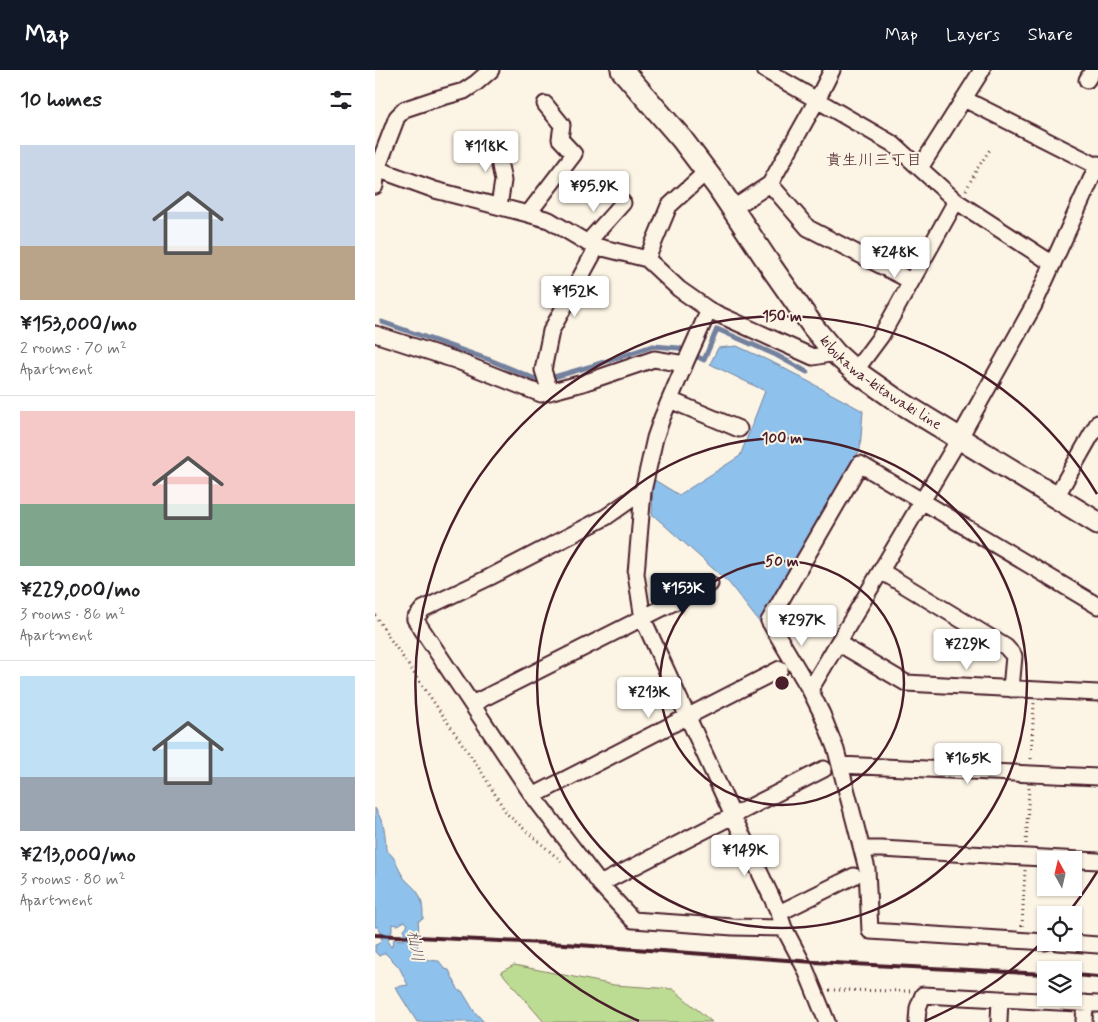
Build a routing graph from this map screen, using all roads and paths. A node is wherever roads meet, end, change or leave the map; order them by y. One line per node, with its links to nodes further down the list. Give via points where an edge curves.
1 (491, 70): 13 (street, via 464,91 405,110 397,117)
2 (622, 70): 14 (main road, kibukawa-kitawaki line)
3 (765, 70): 7 (street)
4 (832, 70): 7 (street)
5 (982, 70): 6 (street)
6 (964, 99): 11 (street); 12 (street)
7 (817, 100): 12 (street, via 893,144); 15 (street)
8 (545, 104): 21 (street, via 562,125 560,139 574,154)
9 (495, 140): 19 (street, via 503,181)
10 (991, 148): 17 (path, via 964,196)
11 (1098, 165): 24 (street)
12 (920, 168): 17 (street)
13 (377, 169): 16 (street); 19 (street, via 435,190)
14 (706, 172): 20 (main road, kibukawa-kitawaki line); 23 (street, via 669,206)
15 (770, 184): 20 (street); 25 (street, via 808,228)
16 (375, 186)
17 (956, 201): 24 (street); 25 (street)
18 (623, 203): 22 (street)
19 (499, 206): 21 (street)
20 (732, 209): 28 (main road, kibukawa-kitawaki line, via 773,271)
21 (528, 214): 22 (street, via 549,220)
22 (592, 245): 23 (street); 31 (street, via 551,331 543,370)
23 (647, 260): 26 (street)
24 (1053, 264): 35 (street, via 1034,305)
25 (911, 281): 30 (street, via 881,336)
26 (709, 310): 28 (street, via 813,357); 29 (street)
27 (375, 334): 31 (street, via 455,360 541,394)
28 (835, 353): 30 (main road, kibukawa-kitawaki line)
29 (688, 357): 31 (street, via 654,359); 32 (street)
30 (855, 371): 35 (main road, kibukawa-kitawaki line)
31 (550, 392)
32 (670, 400): 34 (street); 36 (street, via 655,438)
33 (1098, 423): 37 (street)
34 (739, 429)
35 (959, 439): 37 (main road, kibukawa-kitawaki line); 38 (street)
36 (643, 491): 44 (street, via 636,574); 51 (street, via 606,517 423,610 415,619)
37 (1056, 497): 39 (main road, kibukawa-kitawaki line)
38 (922, 501): 40 (street); 42 (street); 48 (street, via 860,464 769,621)
39 (1098, 523)
40 (881, 571): 45 (street); 47 (street, via 1006,647 1014,656)
41 (710, 584): 44 (street)
42 (1098, 606)
43 (375, 616): 62 (path, via 481,770 507,814)
44 (643, 619): 51 (street); 52 (street)
45 (838, 643): 47 (street, via 906,683); 48 (street)
46 (780, 669): 52 (street)
47 (1011, 689): 49 (street)
48 (810, 690): 53 (street)
49 (1035, 690): 50 (street); 55 (path)
50 (1098, 694)
51 (473, 704): 57 (street)
52 (687, 717): 57 (street); 58 (street)
53 (840, 765): 55 (street); 59 (street)
54 (824, 769): 58 (street)
55 (1030, 773): 56 (street); 60 (path)
56 (1098, 776)
57 (533, 796): 64 (street)
58 (733, 816): 64 (street); 65 (street)
59 (862, 849): 60 (street); 67 (street, via 867,869 870,931)
60 (1026, 857): 61 (street); 67 (path)
61 (1098, 861)
62 (565, 864)
63 (854, 876): 65 (street)
64 (600, 884): 66 (street, via 633,920)
65 (779, 913): 66 (street)
66 (784, 928): 71 (street)
67 (1021, 940): 68 (street)
68 (1037, 941)
69 (1082, 944): 70 (street)
70 (1098, 945)
71 (813, 989): 72 (path, via 911,991); 75 (street)
72 (923, 995): 73 (street); 76 (street)
73 (1000, 999): 74 (street); 77 (street)
74 (1091, 1004): 78 (street)
75 (827, 1022)
76 (917, 1022)
77 (999, 1022)
78 (1084, 1022)

